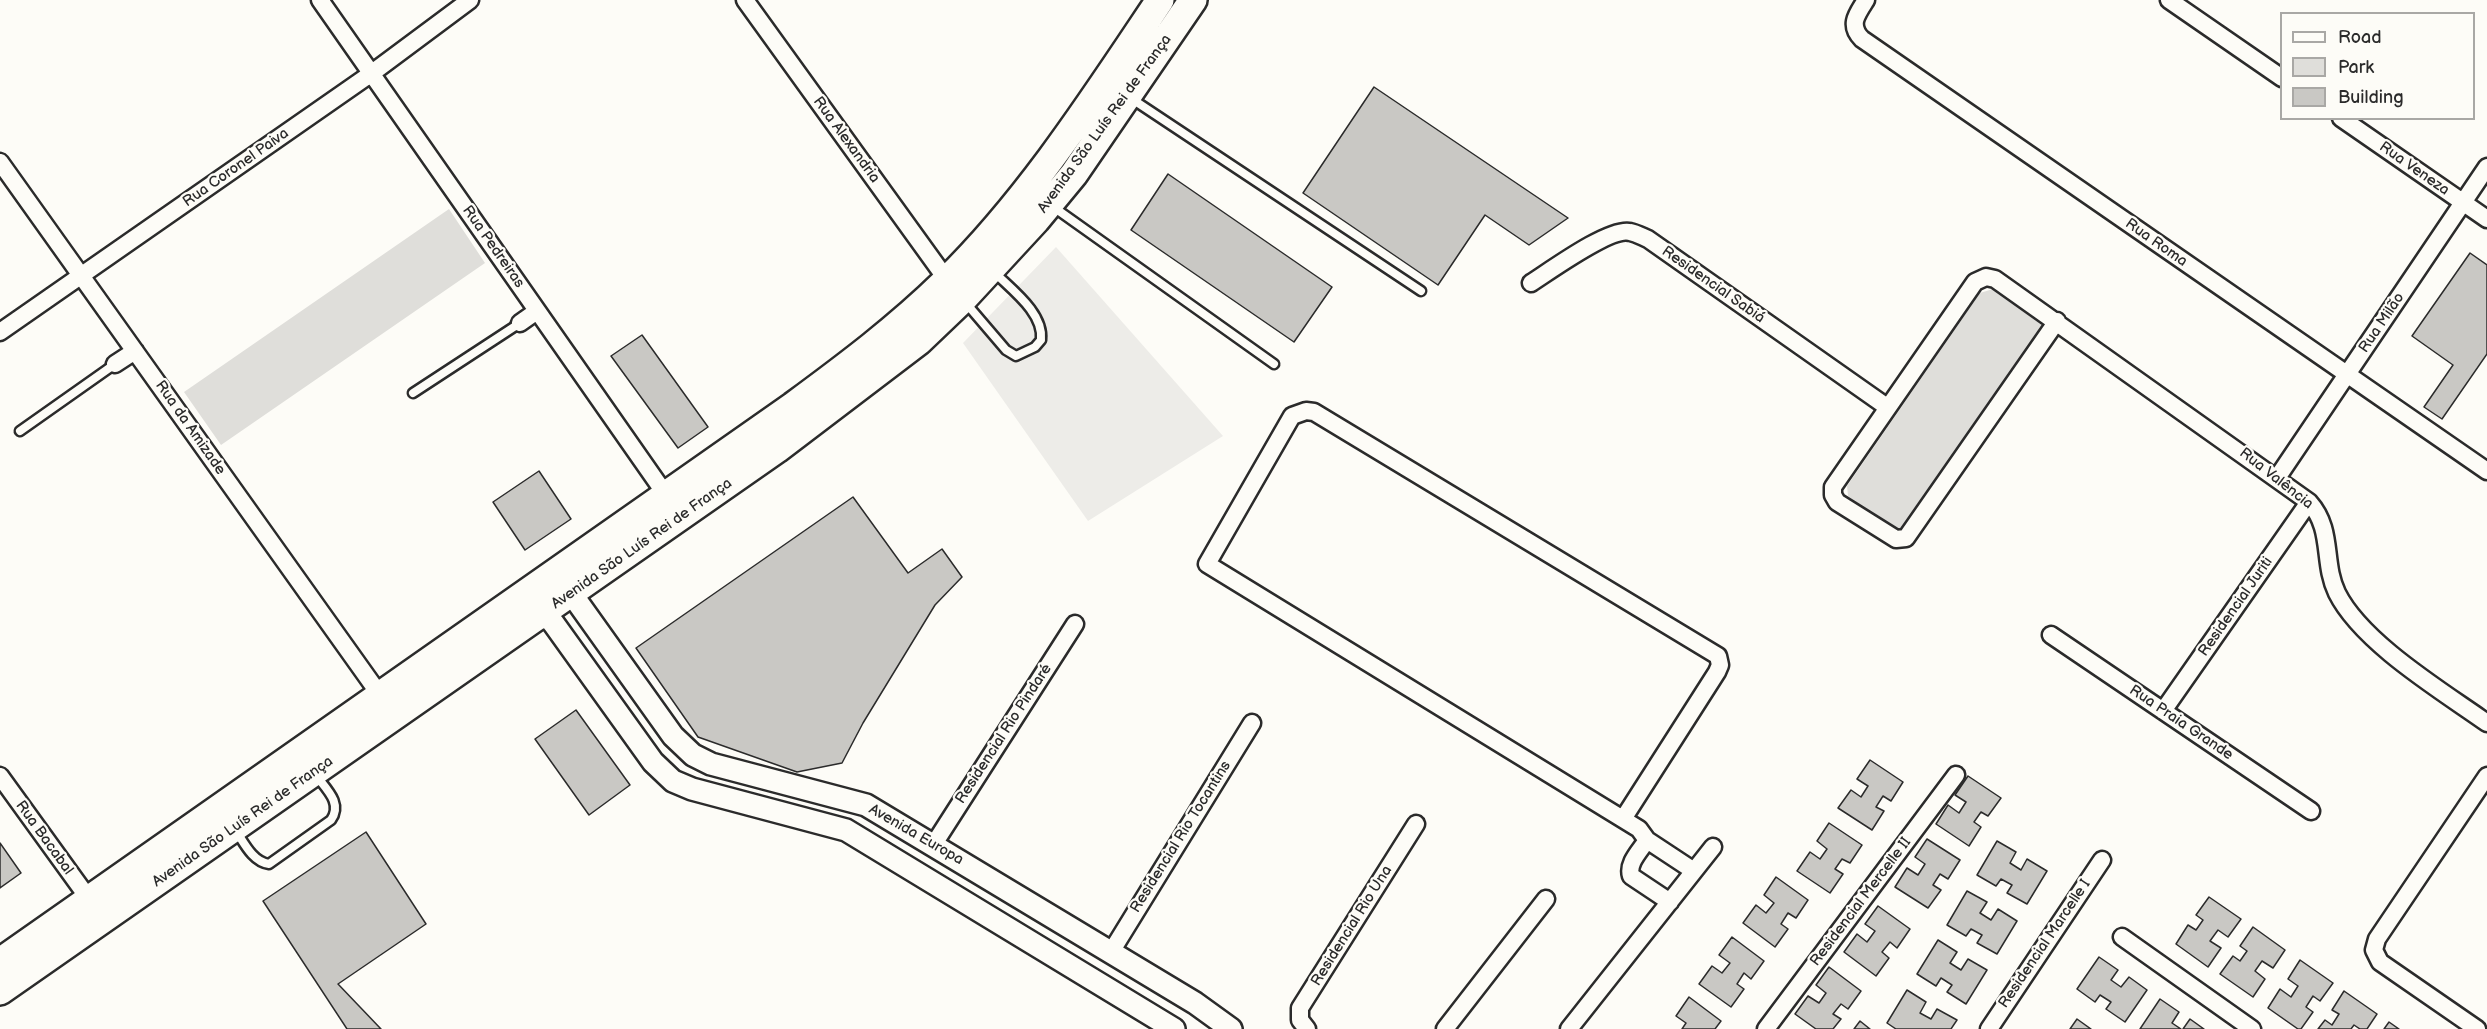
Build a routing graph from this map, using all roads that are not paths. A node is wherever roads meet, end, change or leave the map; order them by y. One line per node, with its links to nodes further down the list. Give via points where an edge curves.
1 (320, 0): 8 (street, Rua Pedreiras)
2 (470, 0): 8 (street, Rua Coronel Paiva)
3 (745, 0): 20 (street, Rua Alexandria)
4 (1160, 0): 20 (main road, Avenida São Luís Rei de França)
5 (1193, 0): 10 (main road, Avenida São Luís Rei de França)
6 (1866, 0): 29 (street, Rua Roma, via 1853,25 1862,39)
7 (2169, 0): 9 (street)
8 (372, 73): 18 (street, Rua Coronel Paiva); 22 (street, Rua Pedreiras)
9 (2280, 77)
10 (1126, 96): 15 (main road, Avenida São Luís Rei de França); 21 (lane)
11 (2344, 120): 14 (street, Rua Veneza)
12 (0, 162): 18 (street, Rua da Amizade)
13 (2487, 167): 14 (street, Rua Milão)
14 (2463, 202): 16 (street, Rua Veneza); 29 (street, Rua Milão)
15 (1049, 204): 17 (main road, Avenida São Luís Rei de França); 28 (lane)
16 (2487, 219)
17 (991, 269): 20 (main road, Avenida São Luís Rei de França); 20 (lane, via 1039,323 1041,340 1035,347 1016,356 1006,350)
18 (81, 275): 25 (street, Rua Coronel Paiva); 26 (street, Rua da Amizade)
19 (1531, 284): 31 (street, Residencial Sabiá, via 1598,241 1629,231 1648,239)
20 (955, 290): 35 (main road, Avenida São Luís Rei de França, via 903,322); 38 (main road, Avenida São Luís Rei de França, via 920,341 828,412)
21 (1421, 291)
22 (537, 311): 24 (street); 35 (street, Rua Pedreiras)
23 (2057, 321): 31 (street, Rua Valência, via 2002,283 1986,277 1976,282); 31 (street, via 1906,538 1896,539 1837,502 1833,495 1833,487); 34 (street, Rua Valência)
24 (520, 323): 30 (lane)
25 (0, 332)
26 (135, 351): 27 (street); 42 (street, Rua da Amizade)
27 (115, 364): 32 (lane)
28 (1274, 364)
29 (2347, 375): 33 (street, Rua Roma); 34 (street, Rua Milão)
30 (413, 393)
31 (1887, 407)
32 (20, 431)
33 (2487, 471)
34 (2277, 478): 36 (street, Rua Valência)
35 (666, 495): 37 (main road, Avenida São Luís Rei de França)
36 (2309, 502): 43 (street, Residencial Juriti); 45 (street, Rua Valência, via 2324,525 2331,576 2350,612 2391,655)
37 (546, 578): 38 (street); 42 (main road, Avenida São Luís Rei de França)
38 (571, 593): 39 (main road, Avenida São Luís Rei de França); 47 (street, Avenida Europa, via 679,743 701,760)
39 (538, 616): 46 (main road, Avenida São Luís Rei de França); 51 (street, Avenida Europa, via 554,624 666,775 692,789)
40 (1075, 624): 57 (street, Residencial Rio Pindaré)
41 (2051, 634): 43 (street, Rua Praia Grande)
42 (381, 695): 61 (main road, Avenida São Luís Rei de França)
43 (2163, 711): 52 (street, Rua Praia Grande)
44 (1252, 723): 65 (street, Residencial Rio Tocantins)
45 (2487, 723)
46 (313, 772): 55 (main road, Avenida São Luís Rei de França); 55 (lane, via 335,802 336,813 269,864 256,859)
47 (750, 774): 51 (street); 57 (street, Avenida Europa, via 866,805)
48 (1956, 775): 73 (street, Residencial Mercelle II)
49 (0, 776): 61 (street, Rua Bacabal)
50 (2486, 779): 76 (street, via 2377,939 2374,950 2380,962)
51 (744, 803): 68 (street, Avenida Europa, via 828,824 862,839)
52 (2311, 811)
53 (1623, 819): 53 (street, via 1207,564 1292,416 1314,412 1718,656 1718,672); 56 (street, via 1639,829)
54 (1416, 824): 70 (street, Residencial Rio Una, via 1300,1008 1300,1020)
55 (234, 828): 67 (main road, Avenida São Luís Rei de França)
56 (1647, 840): 60 (street); 63 (street, via 1631,863 1631,876)
57 (934, 844): 65 (street, Avenida Europa)
58 (1713, 847): 60 (street)
59 (2102, 860): 74 (street, Residencial Marcelle I)
60 (1694, 872): 63 (street)
61 (89, 899): 66 (main road, Avenida São Luís Rei de França)
62 (1546, 899): 71 (street)
63 (1670, 902): 72 (street)
64 (2122, 937): 75 (street)
65 (1111, 952): 69 (street, Avenida Europa)
66 (0, 962)
67 (0, 991)
68 (1174, 1029)
69 (1231, 1029)
70 (1307, 1029)
71 (1444, 1029)
72 (1569, 1029)
73 (1766, 1029)
74 (1989, 1029)
75 (2252, 1029)
76 (2476, 1029)

